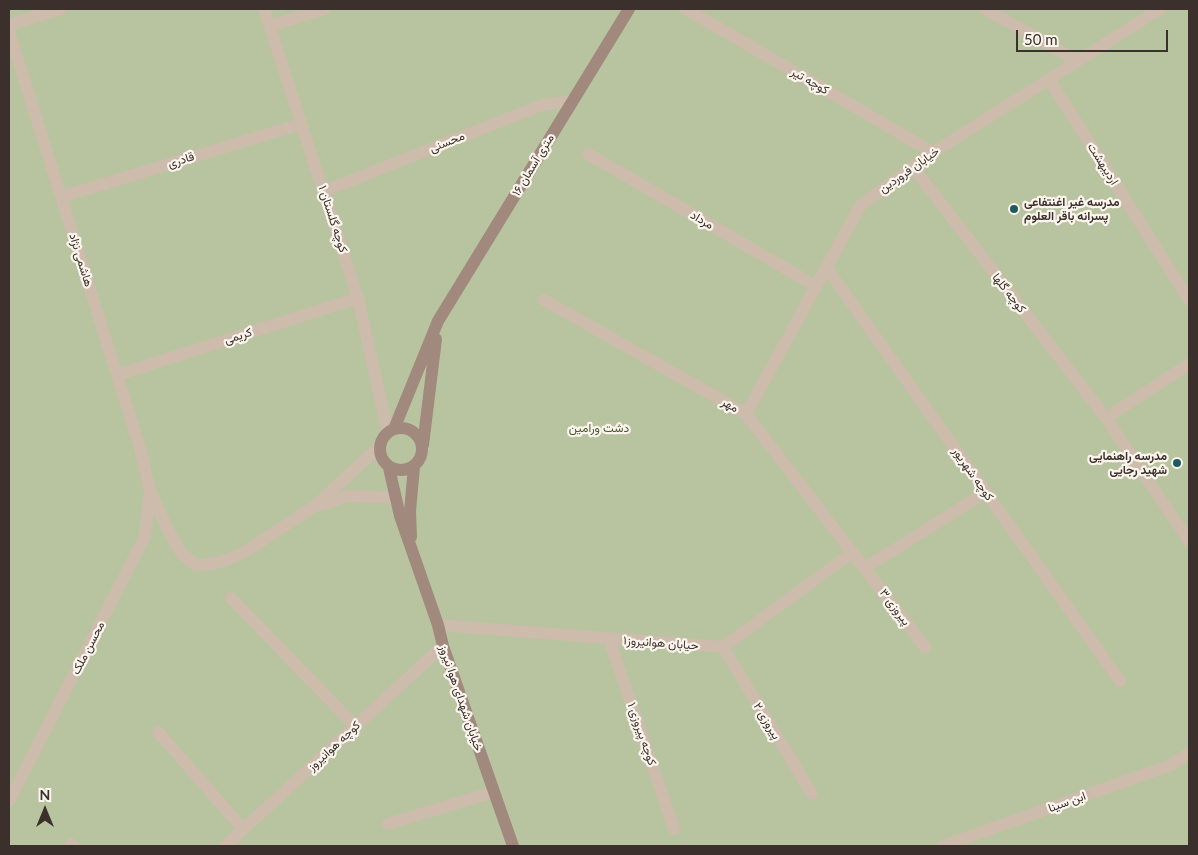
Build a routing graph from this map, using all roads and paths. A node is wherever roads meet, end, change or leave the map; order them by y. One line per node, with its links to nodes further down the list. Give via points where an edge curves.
1 (60, 9): 8 (street)
2 (264, 9): 9 (street, کوچه گلستان ۱)
3 (325, 9): 9 (street)
4 (629, 9): 13 (main road, ۱۶ متری آسمان)
5 (686, 9): 15 (street, کوچه تیر)
6 (985, 9): 11 (street)
7 (1160, 9): 11 (street, خیابان فروردین)
8 (9, 25)
9 (270, 26): 14 (street, کوچه گلستان ۱)
10 (9, 31): 19 (street, هاشمی نژاد)
11 (1078, 60): 12 (street, خیابان فروردین)
12 (1049, 79): 15 (street, خیابان فروردین); 24 (street, اردیبهشت)
13 (572, 101): 18 (street, محسنی, via 542,105); 25 (main road, ۱۶ متری آسمان)
14 (302, 124): 18 (street, کوچه گلستان ۱); 19 (street, قادری)
15 (934, 152): 17 (street, خیابان فروردین)
16 (588, 154): 21 (street, مرداد)
17 (913, 167): 20 (street, خیابان فروردین, via 860,206); 29 (street, کوچه گلها)
18 (324, 191): 22 (street, کوچه گلستان ۱)
19 (61, 197): 27 (street, هاشمی نژاد)
20 (826, 267): 21 (street, خیابان فروردین); 36 (street, کوچه شهریور)
21 (816, 286): 28 (street, خیابان فروردین)
22 (358, 298): 27 (street, کریمی); 30 (street, کوچه گلستان ۱)
23 (544, 300): 28 (street, مهر)
24 (1189, 300)
25 (438, 321): 30 (main road, ۱۶ متری آسمان); 32 (main road, ۱۶ متری آسمان)
26 (1189, 364): 29 (street)
27 (117, 375): 35 (street, هاشمی نژاد)
28 (746, 414): 41 (street, مهر)
29 (1106, 418): 39 (street, کوچه گلها)
30 (391, 431): 31 (main road, via 384,436); 32 (main road, via 407,428 418,435)
31 (379, 447): 34 (main road, via 381,459); 38 (street)
32 (423, 447): 33 (main road, via 421,458)
33 (414, 467): 34 (main road, via 401,471); 40 (main road, خیابان شهدای هوا نیروز, via 410,511)
34 (389, 468): 37 (main road, خیابان شهدای هوا نیروز)
35 (150, 490): 38 (street, via 182,554 196,566 221,562 245,552); 55 (street, محسن ملک, via 145,536)
36 (986, 492): 42 (street); 49 (street, کوچه شهریور)
37 (396, 498): 38 (street, via 348,496); 40 (main road, خیابان شهدای هوا نیروز)
38 (315, 506)
39 (1189, 541)
40 (412, 549): 44 (main road, خیابان شهدای هوا نیروز)
41 (853, 552): 42 (street, مهر); 47 (street)
42 (865, 568): 48 (street, پیروزی ۳)
43 (231, 598): 50 (street)
44 (438, 625): 45 (street, حیابان هوانیروز۱); 46 (main road, خیابان شهدای هوا نیروز)
45 (609, 639): 47 (street, حیابان هوانیروز۱); 58 (street, کوچه پیروزی ۱)
46 (443, 646): 50 (street, کوچه هوانیروز); 53 (main road, خیابان شهدای هوا نیروز)
47 (723, 647): 54 (street, پیروزی ۲)
48 (925, 647)
49 (1120, 681)
50 (355, 726): 57 (street, کوچه هوانیروز)
51 (158, 732): 57 (street)
52 (1189, 754): 61 (street, ابن سینا, via 1171,765)
53 (494, 792): 56 (street); 60 (main road, خیابان شهدای هوا نیروز)
54 (812, 794)
55 (9, 801)
56 (388, 824)
57 (243, 829): 59 (street, کوچه هوانیروز)
58 (674, 829)
59 (225, 846)
60 (513, 846)
61 (942, 846)

